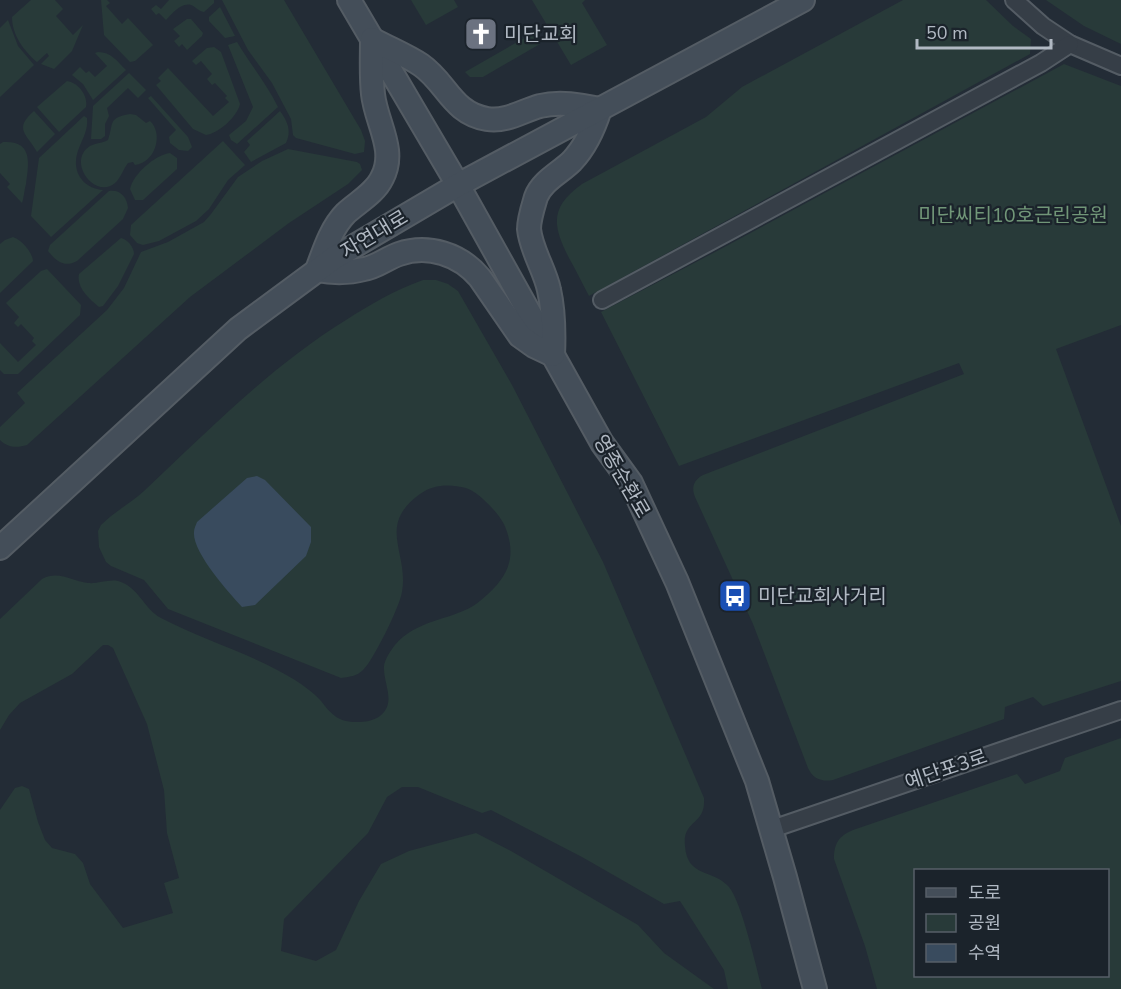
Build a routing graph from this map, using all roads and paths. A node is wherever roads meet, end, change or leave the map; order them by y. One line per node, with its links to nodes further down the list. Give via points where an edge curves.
1 (349, 0): 4 (main road, 영종순환로)
2 (803, 0): 7 (main road, 자연대로)
3 (1014, 0): 5 (street)
4 (372, 39): 7 (main road, via 421,66 468,114 496,119 560,104); 8 (main road, 영종순환로); 9 (main road, via 373,94 389,155 383,177 333,232)
5 (1070, 44): 6 (street); 10 (street)
6 (1121, 66)
7 (600, 109): 8 (main road, 자연대로); 11 (main road, via 584,146 572,162 541,188 531,216 531,237 552,310)
8 (458, 185): 9 (main road, 자연대로); 11 (main road, 영종순환로)
9 (317, 270): 11 (main road, via 367,269 396,255 421,249 451,257 472,269 520,336); 12 (main road, 자연대로, via 238,329)
10 (602, 300)
11 (553, 355): 14 (main road, 영종순환로, via 602,443 631,483 677,582 754,773)
12 (0, 548)
13 (1121, 710): 14 (street, 예단포3로)
14 (772, 829): 15 (main road, 영종순환로)
15 (815, 989)

